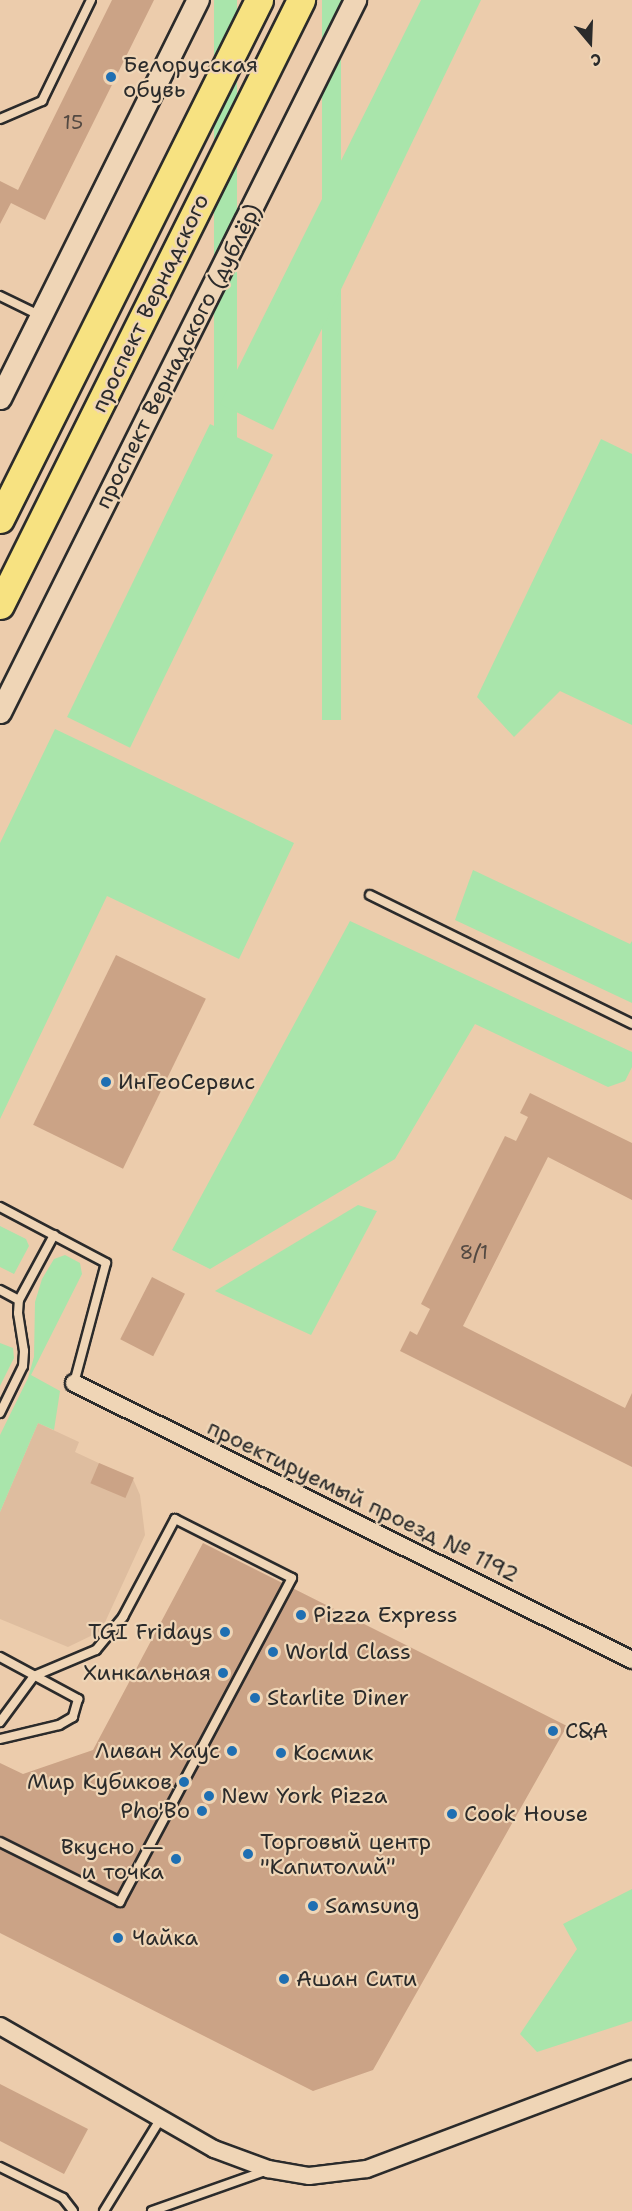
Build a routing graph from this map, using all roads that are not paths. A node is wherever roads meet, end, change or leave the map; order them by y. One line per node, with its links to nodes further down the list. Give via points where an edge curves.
1 (91, 0): 6 (lane, via 42,100)
2 (198, 0): 8 (street)
3 (259, 0): 10 (main road, проспект Вернадского)
4 (301, 0): 11 (main road, проспект Вернадского)
5 (355, 0): 12 (street, проспект Вернадского (дублёр))
6 (0, 119)
7 (0, 296): 8 (lane)
8 (41, 316): 9 (street)
9 (0, 398)
10 (0, 519)
11 (0, 605)
12 (7, 688): 13 (street, проспект Вернадского (дублёр))
13 (0, 712)
14 (369, 895): 15 (lane)
15 (632, 1024)
16 (0, 1207): 17 (lane)
17 (54, 1235): 19 (lane); 20 (lane, via 106,1263)
18 (0, 1290): 19 (lane)
19 (19, 1300): 21 (lane, via 23,1366)
20 (74, 1383): 23 (street, проектируемый проезд № 1192)
21 (0, 1413)
22 (0, 1657): 24 (lane)
23 (632, 1660)
24 (34, 1676): 25 (lane); 26 (lane, via 78,1699 73,1717 60,1725); 27 (lane, via 96,1650 123,1617 175,1519 292,1578 120,1902)
25 (0, 1722)
26 (0, 1739)
27 (0, 1842)
28 (0, 2026): 30 (street)
29 (632, 2069): 32 (street, via 367,2169 309,2176)
30 (161, 2118): 32 (street, via 214,2149); 34 (lane)
31 (0, 2167): 33 (lane, via 63,2198)
32 (268, 2169): 35 (lane)
33 (73, 2211)
34 (104, 2211)
35 (152, 2211)

